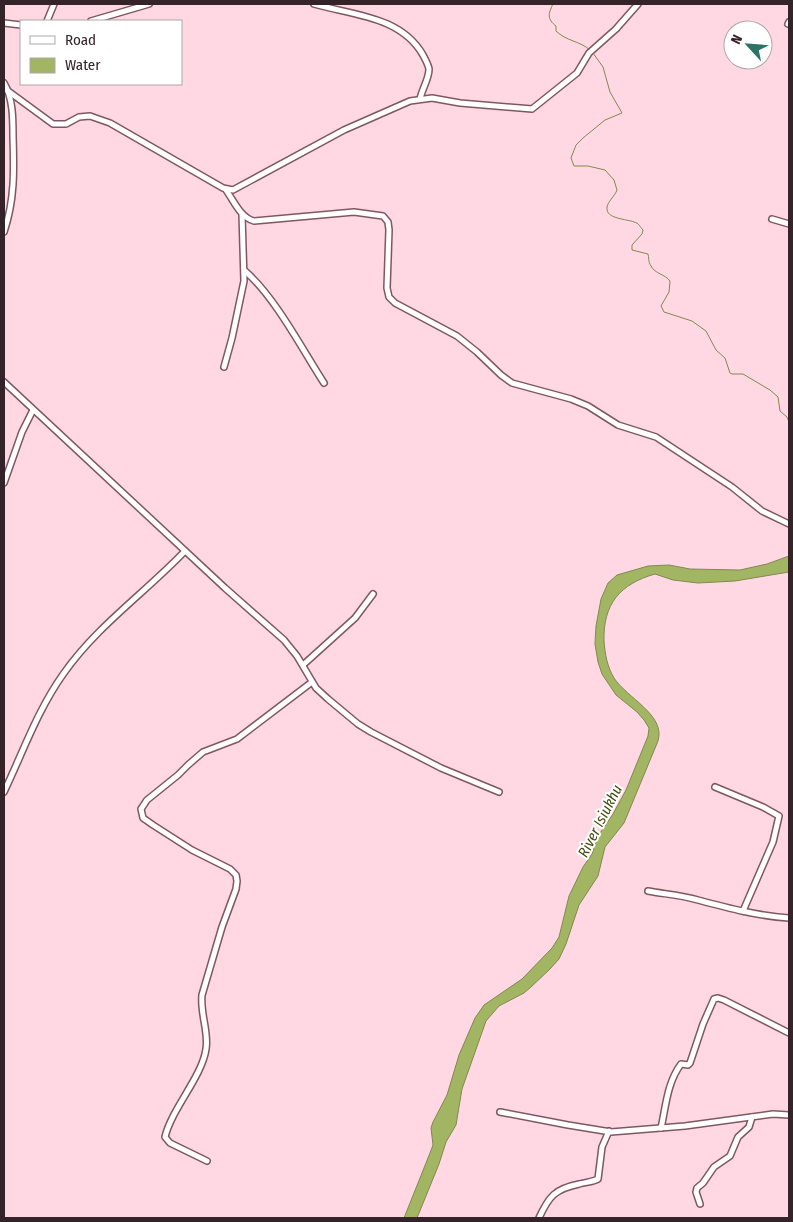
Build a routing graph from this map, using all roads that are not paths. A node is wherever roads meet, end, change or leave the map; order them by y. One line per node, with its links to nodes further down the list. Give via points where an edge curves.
1 (54, 4): 5 (street)
2 (149, 4): 6 (street)
3 (314, 4): 11 (street, via 372,19 414,40 429,68)
4 (638, 4): 11 (street, via 592,51 577,73 532,109)
5 (47, 20)
6 (94, 20)
7 (4, 23): 8 (street)
8 (20, 26)
9 (4, 83): 10 (street)
10 (8, 91): 12 (street, via 54,124 66,124 79,117 90,116 110,122); 16 (street, via 15,174)
11 (420, 99): 12 (street, via 344,130 236,189)
12 (226, 190): 13 (street)
13 (242, 214): 17 (street); 23 (street, via 254,221 354,212 382,216 388,222 389,230 387,288 395,303 457,336 512,383 572,399 618,425 656,437 732,487 762,511)
14 (772, 219): 15 (street)
15 (789, 224)
16 (4, 232)
17 (245, 271): 18 (street); 20 (street, via 279,312)
18 (224, 367)
19 (4, 382): 21 (street)
20 (324, 383)
21 (33, 410): 22 (street); 24 (street)
22 (4, 483)
23 (789, 524)
24 (185, 550): 26 (street, via 284,640); 29 (street, via 70,665 39,715)
25 (373, 594): 26 (street, via 355,618)
26 (303, 665): 27 (street)
27 (312, 682): 30 (street, via 364,728 441,768); 40 (street, via 236,738 203,752 147,800 141,809 143,818 152,825 192,850 230,868 237,878 202,995 206,1050 165,1137 170,1144)
28 (715, 787): 32 (street, via 779,816 773,842)
29 (4, 792)
30 (499, 792)
31 (648, 891): 32 (street)
32 (743, 911): 33 (street)
33 (789, 918)
34 (789, 1033): 38 (street, via 734,1004 715,999 690,1063 681,1064 673,1078)
35 (500, 1112): 39 (street)
36 (789, 1115): 37 (street)
37 (752, 1117): 38 (street); 41 (street, via 749,1128 738,1136 730,1156 714,1167 697,1188)
38 (661, 1128): 39 (street)
39 (609, 1131): 42 (street, via 602,1147 598,1179 556,1192)
40 (207, 1162)
41 (700, 1204)
42 (539, 1218)

